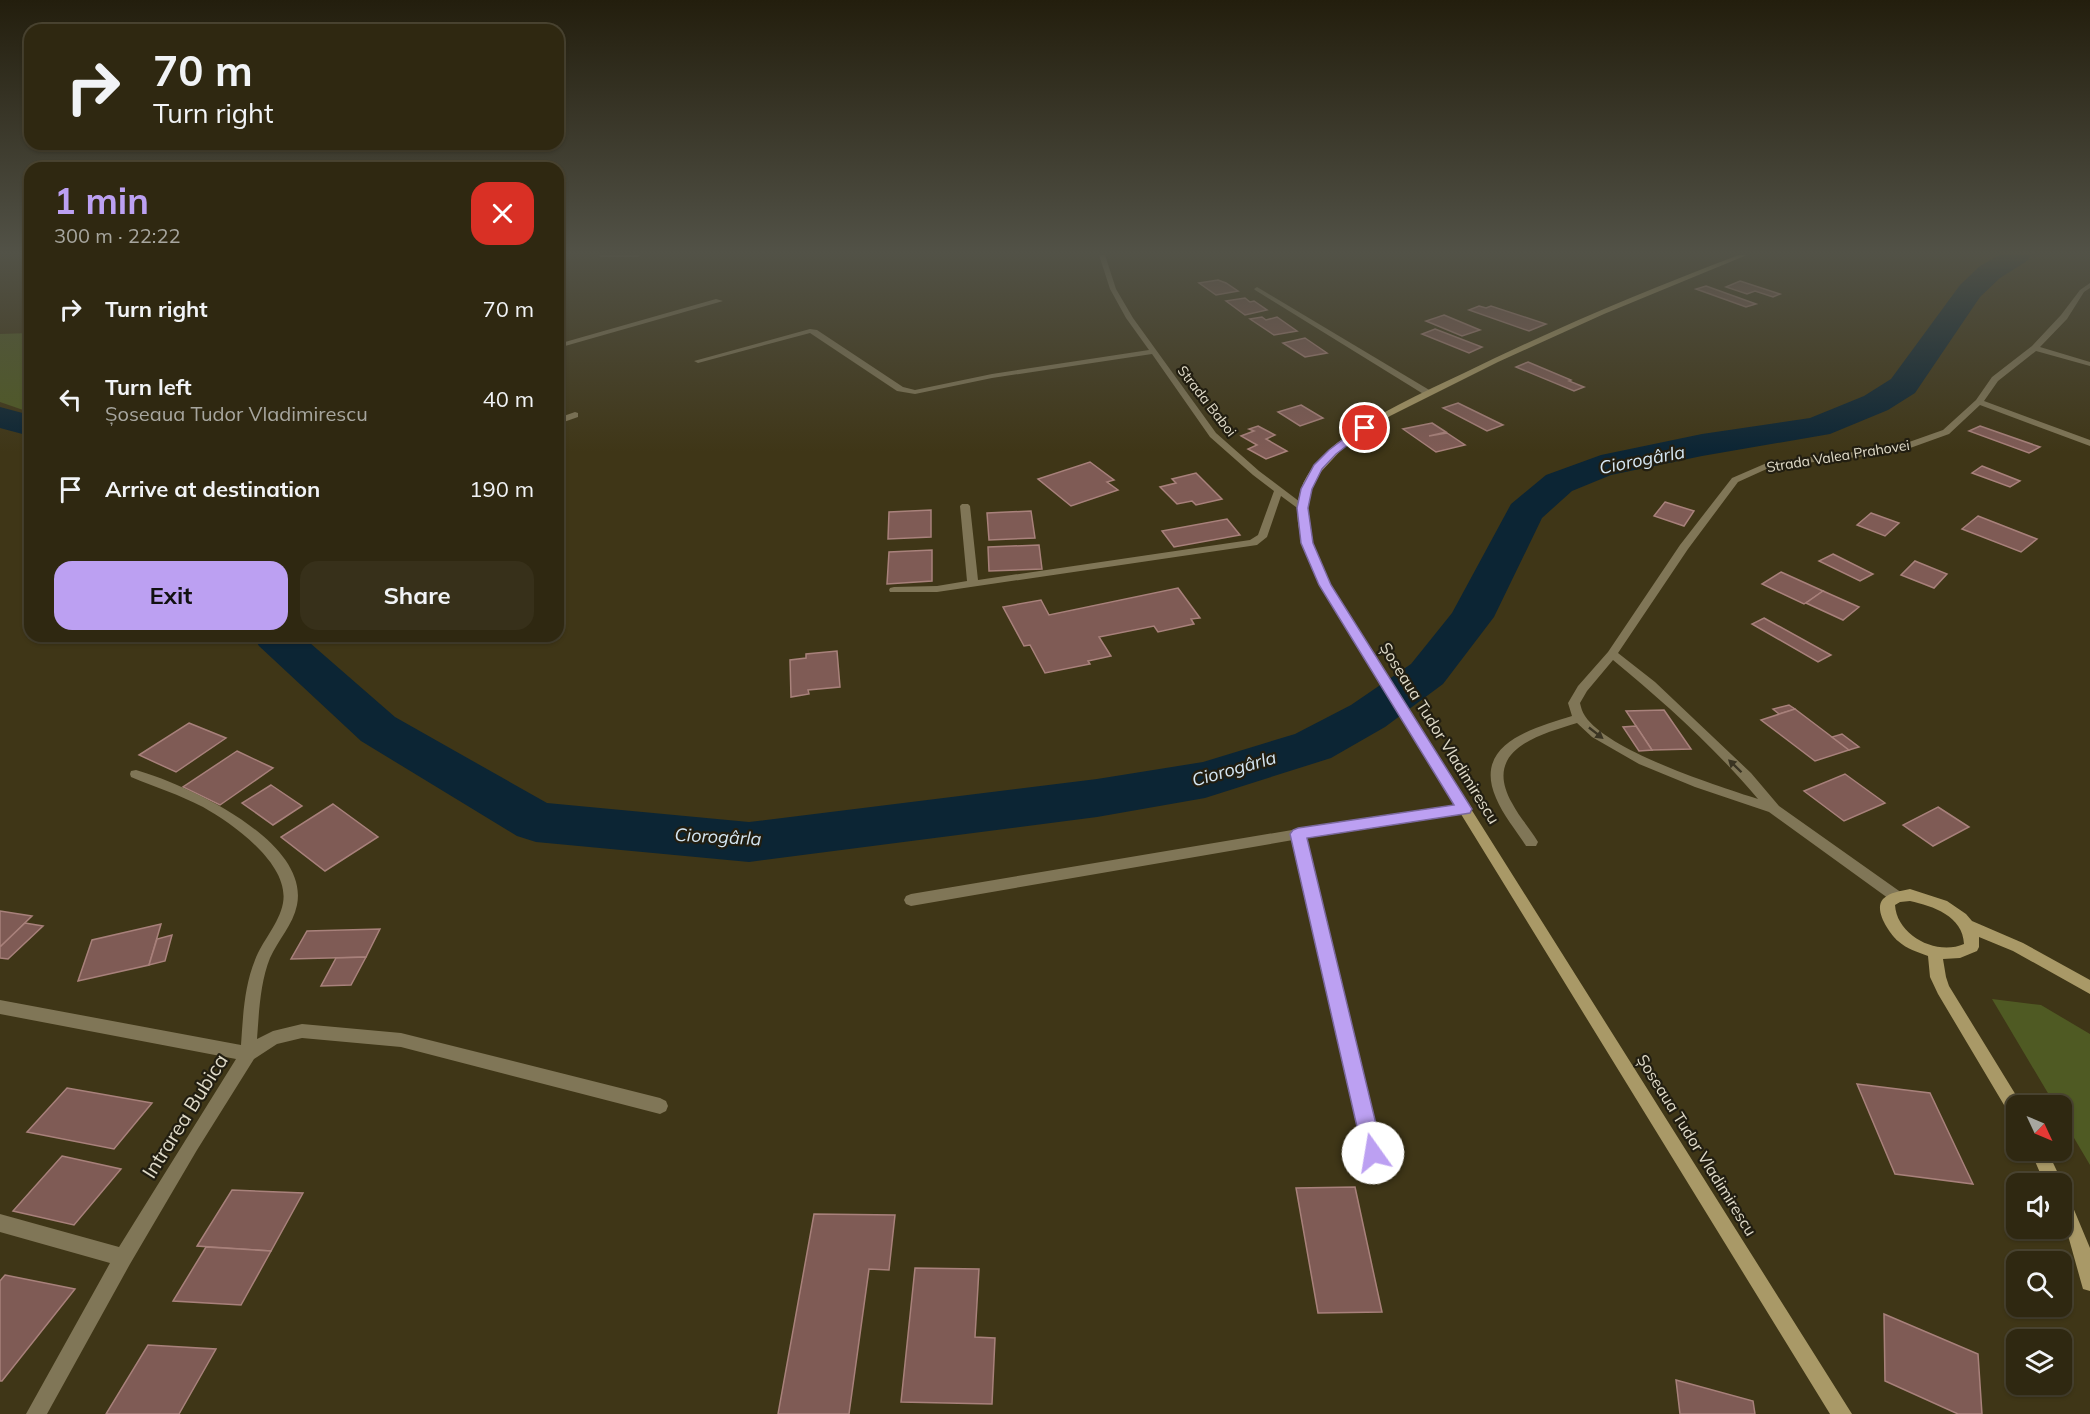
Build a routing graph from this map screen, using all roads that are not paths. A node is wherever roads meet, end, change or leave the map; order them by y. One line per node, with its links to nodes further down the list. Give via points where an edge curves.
1 (647, 321): 6 (street)
2 (1133, 321): 8 (street, Strada Baboi)
3 (1310, 321): 11 (street)
4 (1584, 321): 11 (main road, Șoseaua Tudor Vladimirescu)
5 (2060, 321): 7 (street, Strada Valea Prahovei)
6 (564, 344)
7 (2035, 348): 10 (street); 12 (street, Strada Valea Prahovei, via 1995,379)
8 (1153, 352): 9 (street, via 992,376 915,392 900,389 810,331); 16 (street, Strada Baboi, via 1213,435)
9 (698, 361)
10 (2090, 364)
11 (1428, 393): 18 (main road, Șoseaua Tudor Vladimirescu, via 1365,428 1332,452 1306,489)
12 (1979, 402): 15 (street); 21 (street, Strada Valea Prahovei, via 1946,432 1921,443 1896,450 1769,465 1735,480)
13 (575, 415): 14 (street)
14 (564, 419)
15 (2090, 443)
16 (1279, 490): 18 (street, Strada Baboi); 19 (street, via 1262,537 1253,543)
17 (964, 506): 19 (street)
18 (1303, 508): 24 (main road, Șoseaua Tudor Vladimirescu, via 1307,543 1325,585)
19 (973, 584): 20 (street)
20 (894, 590)
21 (1612, 654): 22 (street, Strada Valea Prahovei, via 1574,703); 25 (street, one-way to 21, via 1746,776 1651,685)
22 (1579, 718): 25 (street, one-way to 25, via 1596,735 1618,748); 27 (street, via 1526,737 1503,751 1496,771 1502,796)
23 (136, 774): 34 (street, via 209,805 264,844 286,872 291,896 284,925 261,961)
24 (1461, 803): 26 (street); 43 (main road, Șoseaua Tudor Vladimirescu)
25 (1774, 809): 28 (street)
26 (1298, 834): 29 (street); 37 (street)
27 (1531, 842)
28 (1897, 897): 30 (main road, via 1926,898 1957,915); 31 (main road, via 1888,903 1892,924 1902,936)
29 (911, 900)
30 (1968, 926): 31 (main road, via 1972,947 1964,953); 32 (main road, via 2018,946)
31 (1935, 953): 35 (main road, via 1943,989)
32 (2090, 988)
33 (0, 1007): 34 (street)
34 (248, 1054): 36 (street, Intrarea Bubica, via 273,1038 302,1031 390,1039); 40 (street, Intrarea Bubica)
35 (2007, 1095)
36 (660, 1106)
37 (1378, 1176)
38 (0, 1223): 40 (street)
39 (2072, 1224): 41 (main road)
40 (123, 1257): 42 (street, Intrarea Bubica)
41 (2090, 1282)
42 (36, 1414)
43 (1842, 1414)

